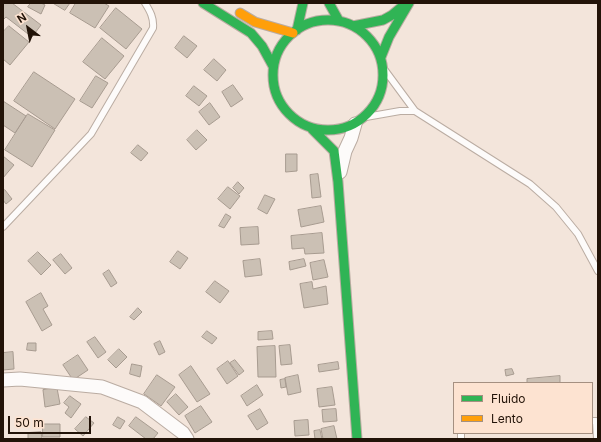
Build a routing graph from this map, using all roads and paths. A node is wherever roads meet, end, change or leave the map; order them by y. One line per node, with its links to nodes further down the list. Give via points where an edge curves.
1 (203, 3): 11 (street, via 251,33)
2 (303, 3): 9 (street)
3 (328, 3): 7 (street)
4 (408, 3): 8 (street, via 383,20); 10 (street)
5 (146, 4): 17 (lane, via 152,15 154,28 92,134)
6 (232, 8): 9 (street, via 255,22)
7 (339, 21): 8 (street); 9 (street, via 317,21)
8 (353, 26): 10 (street, via 365,33 375,44)
9 (295, 31): 11 (street, via 280,48)
10 (381, 58): 12 (street)
11 (273, 66): 15 (street, via 277,98 298,122)
12 (384, 69): 13 (lane); 14 (street, via 380,95 374,107)
13 (415, 112): 14 (lane, via 400,110); 18 (lane, via 530,184 556,207 578,234)
14 (360, 120): 15 (street, via 334,131); 16 (street, via 345,151)
15 (312, 129): 16 (street, via 334,152)
16 (338, 182): 22 (street)
17 (3, 227)
18 (598, 271)
19 (3, 380): 21 (street, via 20,379 102,386 142,402 183,433)
20 (595, 421): 23 (lane)
21 (187, 439)
22 (357, 439)
23 (597, 439)

